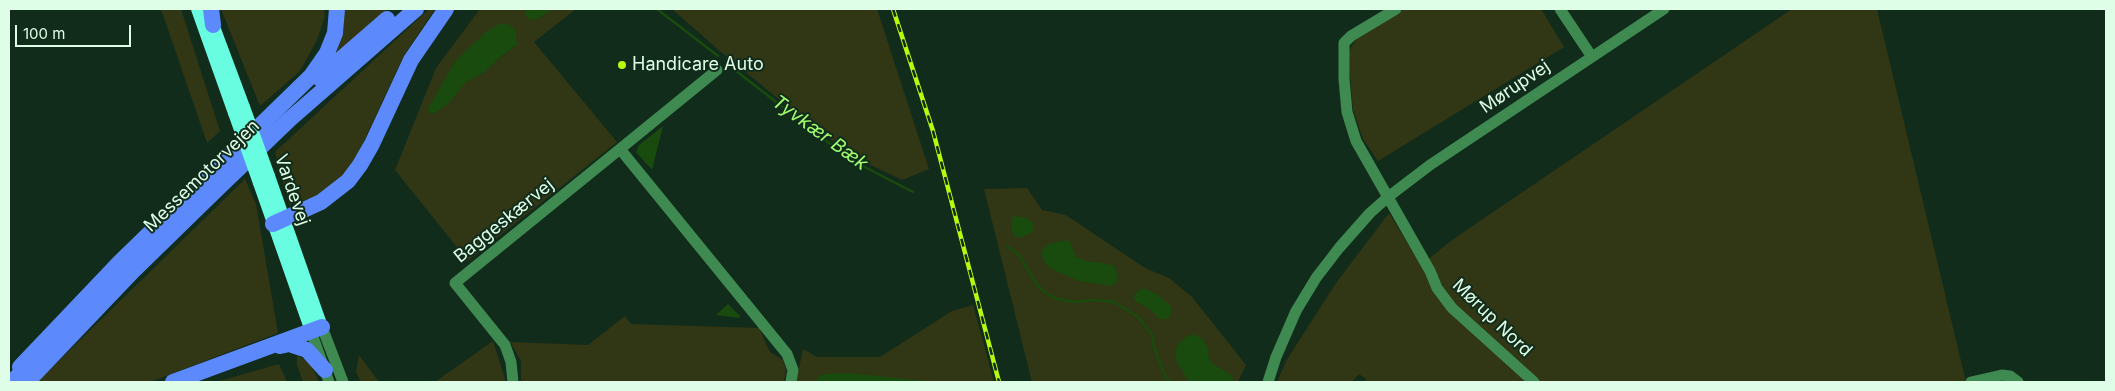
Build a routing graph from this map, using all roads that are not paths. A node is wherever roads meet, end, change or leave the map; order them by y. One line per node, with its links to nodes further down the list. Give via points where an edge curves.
1 (197, 9): 13 (main road, Vardevej)
2 (337, 9): 20 (highway, via 327,53 311,76 119,263)
3 (398, 9): 11 (highway, Messemotorvejen)
4 (416, 9): 11 (highway, Messemotorvejen)
5 (446, 9): 16 (highway, via 411,60 356,171 336,192)
6 (1396, 9): 15 (street, via 1350,36 1344,44 1347,112 1356,142)
7 (1560, 9): 10 (street)
8 (1664, 9): 10 (street, Mørupvej)
9 (210, 14): 13 (main road, Vardevej)
10 (1592, 56): 15 (street, Mørupvej)
11 (348, 59): 20 (highway, Messemotorvejen, via 225,167); 21 (highway, Messemotorvejen, via 139,264)
12 (716, 70): 14 (street, Baggeskærvej)
13 (239, 110): 16 (main road, Vardevej, bridge)
14 (620, 149): 24 (street, Baggeskærvej, via 455,283 505,345); 25 (street, via 788,354 793,370)
15 (1388, 197): 26 (street, Mørupvej, via 1353,231 1316,278 1296,311); 27 (street, Mørup Nord, via 1430,270 1436,288 1452,308)
16 (278, 221): 17 (main road, Vardevej)
17 (316, 329): 18 (highway); 19 (street, Vardevej); 23 (street, Vardevej)
18 (258, 351): 19 (highway, via 289,344 299,346 316,358); 22 (highway)
19 (327, 376)
20 (10, 381)
21 (26, 382)
22 (173, 382)
23 (343, 382)
24 (513, 382)
25 (790, 382)
26 (1268, 382)
27 (1534, 382)
28 (1971, 382): 29 (street, via 2002,374)
29 (2018, 382)

